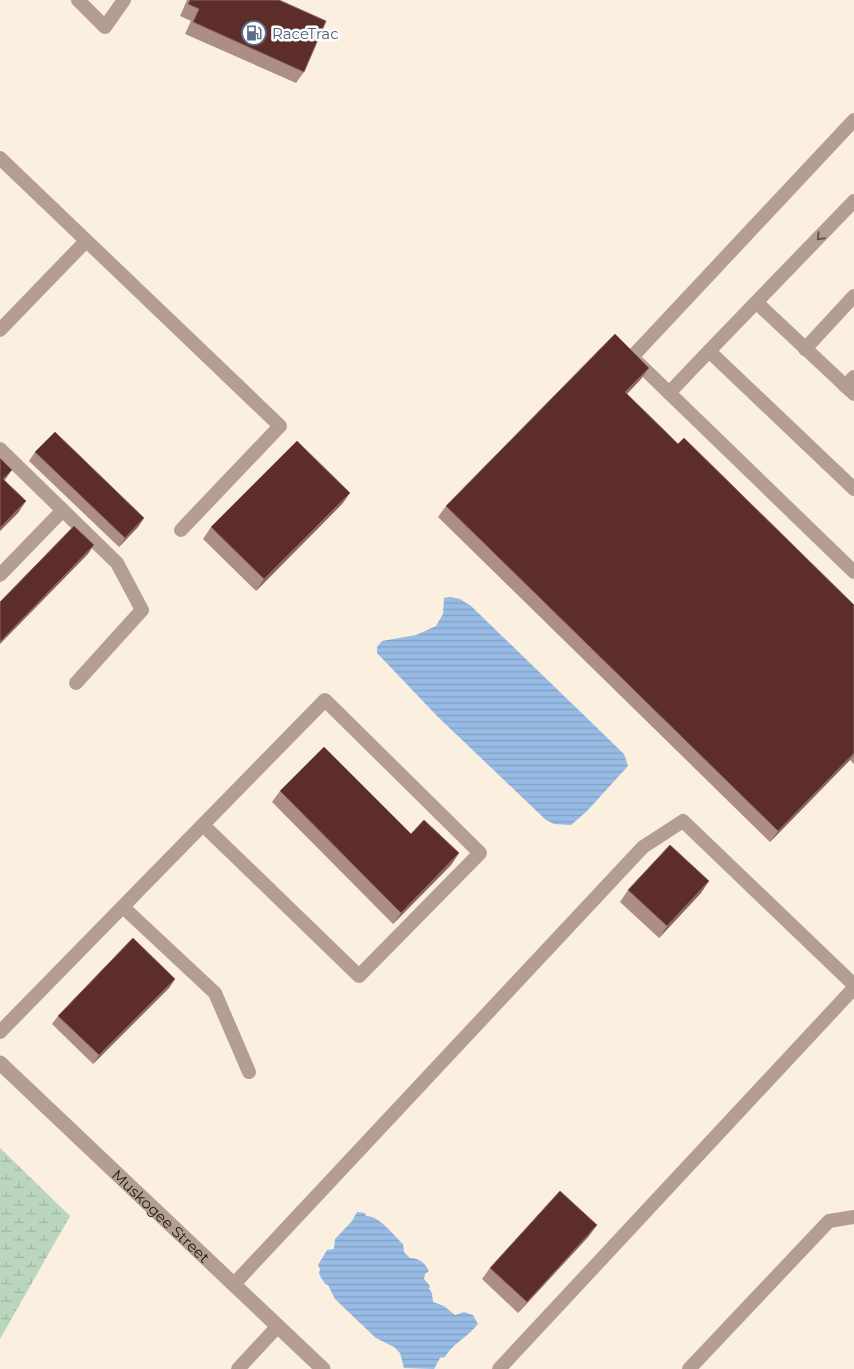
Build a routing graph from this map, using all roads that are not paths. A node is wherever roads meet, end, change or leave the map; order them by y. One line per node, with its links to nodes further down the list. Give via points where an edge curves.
1 (78, 0): 2 (lane, via 105,26)
2 (124, 0)
3 (854, 120): 13 (lane, via 632,357)
4 (0, 158): 6 (lane)
5 (854, 202): 8 (lane, one-way to 8)
6 (86, 241): 9 (lane); 17 (lane, via 280,426)
7 (854, 296): 10 (lane)
8 (757, 303): 10 (lane); 11 (lane)
9 (0, 330)
10 (805, 349): 12 (lane)
11 (710, 351): 13 (lane); 15 (lane)
12 (851, 386)
13 (669, 393): 18 (lane)
14 (0, 449): 16 (lane)
15 (854, 489)
16 (63, 510): 19 (lane); 20 (lane, via 117,563 142,610)
17 (181, 530)
18 (854, 572)
19 (0, 575)
20 (76, 684)
21 (203, 825): 21 (lane, via 325,700 480,853 358,976); 22 (lane)
22 (123, 907): 24 (lane); 26 (lane, via 215,993)
23 (854, 987): 28 (lane, via 683,821 643,847); 32 (lane)
24 (0, 1032)
25 (0, 1063): 28 (street, Muskogee Street)
26 (249, 1072)
27 (854, 1217): 33 (lane, via 829,1221)
28 (234, 1284): 29 (street, Muskogee Street)
29 (278, 1326): 30 (lane); 31 (street, Muskogee Street)
30 (238, 1369)
31 (323, 1369)
32 (500, 1369)
33 (689, 1369)

